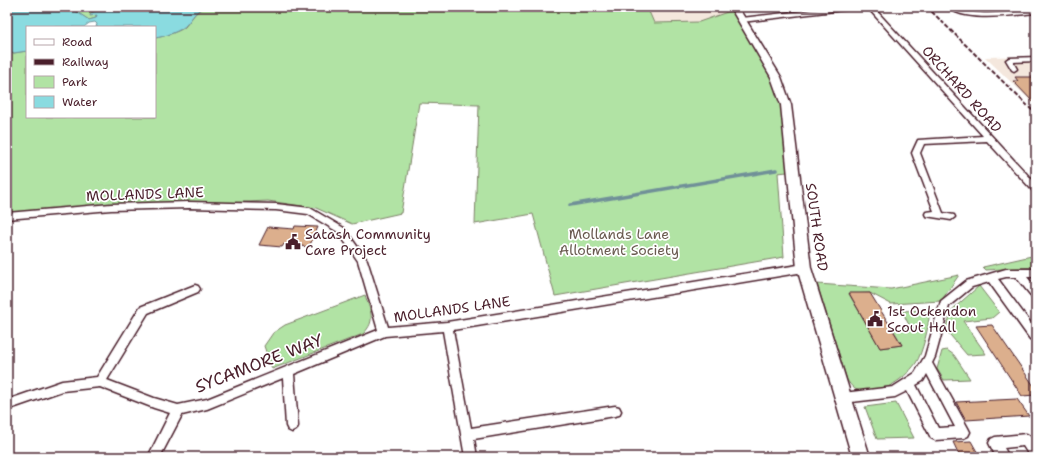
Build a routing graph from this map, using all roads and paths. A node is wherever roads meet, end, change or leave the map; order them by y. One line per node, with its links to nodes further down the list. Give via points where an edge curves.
1 (734, 7): 7 (main road, SOUTH ROAD)
2 (851, 7): 7 (street)
3 (870, 7): 10 (street, ORCHARD ROAD)
4 (950, 7): 6 (street, via 964,13 975,14)
5 (1030, 7): 6 (street)
6 (1036, 11)
7 (742, 20): 16 (main road, SOUTH ROAD, via 776,77 786,105)
8 (1036, 59): 9 (street, via 1009,60)
9 (1014, 69)
10 (989, 138): 11 (street, ORCHARD ROAD); 13 (street, via 921,142 916,153)
11 (1036, 189)
12 (929, 214): 13 (street)
13 (940, 215): 15 (street)
14 (7, 216): 23 (street, MOLLANDS LANE, via 111,207 190,205 276,207 310,211 341,230 362,260)
15 (951, 217)
16 (804, 268): 22 (street, MOLLANDS LANE); 29 (main road, SOUTH ROAD)
17 (1018, 273): 18 (street); 19 (street); 21 (street)
18 (1036, 273)
19 (991, 278): 24 (street, via 1034,336); 25 (street, via 969,284 945,304)
20 (195, 289): 27 (street, via 144,310)
21 (1036, 296)
22 (447, 326): 23 (street, MOLLANDS LANE); 34 (street)
23 (384, 332): 26 (street, SYCAMORE WAY)
24 (1036, 335)
25 (927, 364): 28 (street, via 918,377); 28 (street, via 964,432 936,434)
26 (288, 372): 31 (street, SYCAMORE WAY, via 208,404); 33 (street)
27 (100, 382): 30 (street, SYCAMORE WAY, via 62,386); 31 (street, SYCAMORE WAY, via 154,404)
28 (909, 383): 29 (street, via 895,392)
29 (843, 398): 38 (main road, SOUTH ROAD)
30 (7, 405)
31 (178, 410): 36 (street)
32 (615, 411): 34 (street)
33 (292, 426)
34 (467, 434): 37 (street)
35 (1036, 455): 39 (street, via 1026,440 995,443)
36 (154, 457)
37 (471, 457)
38 (861, 457)
39 (1003, 457)

